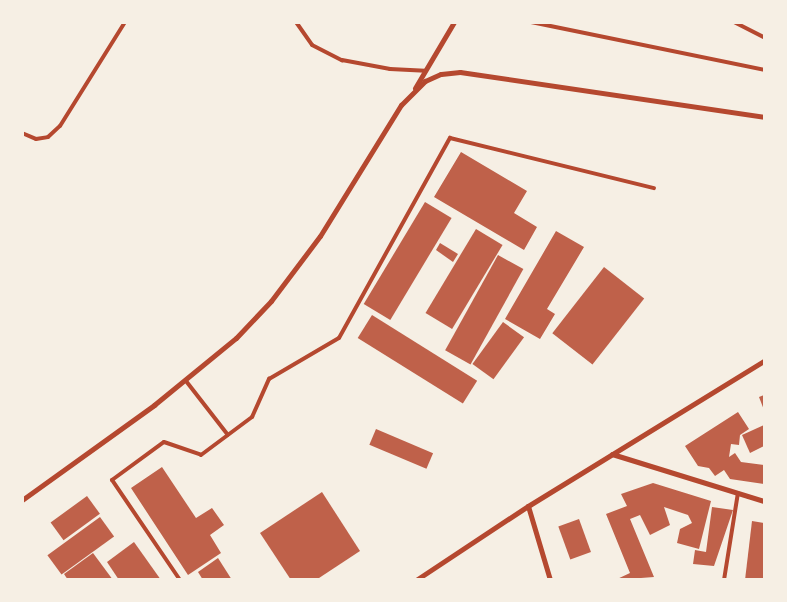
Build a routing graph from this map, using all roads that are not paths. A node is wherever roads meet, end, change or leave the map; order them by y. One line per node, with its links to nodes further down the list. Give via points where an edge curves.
1 (125, 22): 11 (lane, via 60,126 48,137 36,139)
2 (296, 22): 8 (lane, via 312,45 342,60 390,69)
3 (454, 22): 8 (street)
4 (531, 22): 7 (lane)
5 (734, 22): 6 (lane)
6 (764, 37)
7 (764, 70)
8 (425, 71): 9 (street)
9 (413, 91): 10 (street, via 441,74 460,72); 14 (street, via 401,105 320,236 271,301 236,338)
10 (764, 117)
11 (22, 133)
12 (654, 188): 15 (lane, via 450,138 340,338 269,379 252,417)
13 (764, 361): 16 (street)
14 (186, 381): 15 (lane); 18 (street)
15 (228, 435): 21 (lane, via 201,456 164,442 112,480)
16 (612, 454): 17 (street); 20 (street)
17 (738, 493): 19 (street); 24 (lane)
18 (22, 500)
19 (764, 501)
20 (528, 506): 22 (street); 23 (street)
21 (180, 580)
22 (416, 580)
23 (550, 580)
24 (724, 580)

